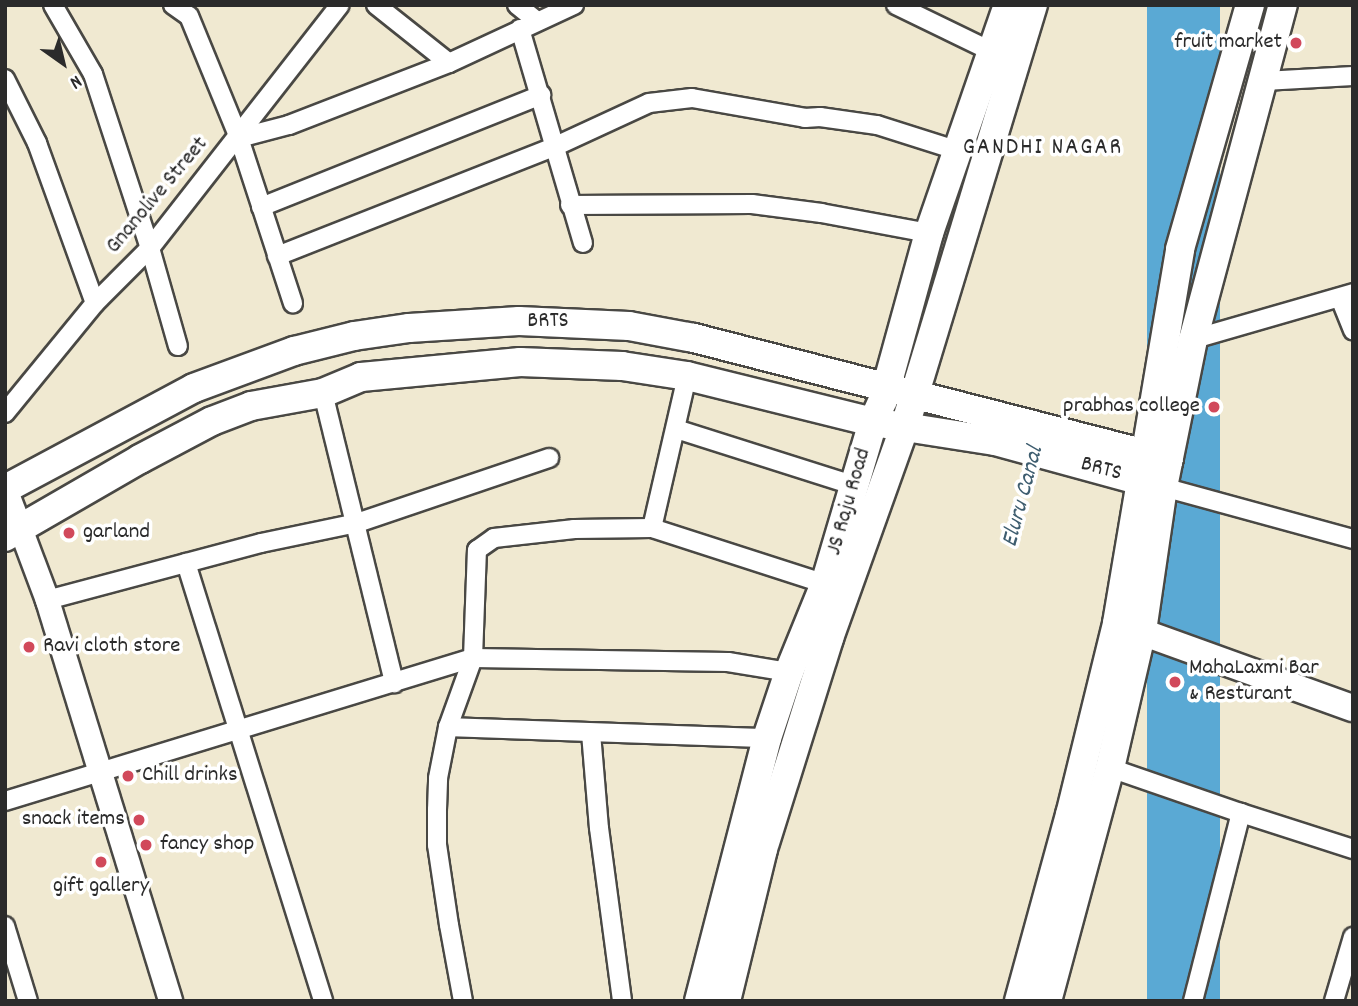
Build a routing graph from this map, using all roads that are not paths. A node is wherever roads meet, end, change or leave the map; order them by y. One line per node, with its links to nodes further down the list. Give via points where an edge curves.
1 (53, 5): 27 (street, via 93,74)
2 (173, 5): 20 (street, via 189,16)
3 (340, 5): 20 (street, Gnanolive Street)
4 (376, 5): 15 (street)
5 (517, 5): 12 (street)
6 (574, 5): 12 (street)
7 (895, 5): 14 (street)
8 (1008, 5): 14 (main road, JS Raju Road)
9 (1033, 5): 39 (main road, JS Raju Road)
10 (1250, 5): 34 (main road, via 1180,249)
11 (1283, 5): 18 (main road)
12 (537, 21): 13 (street)
13 (520, 29): 15 (street); 19 (street)
14 (993, 52): 22 (main road, JS Raju Road)
15 (449, 63): 20 (street, via 289,125)
16 (1353, 76): 18 (street)
17 (5, 79): 30 (street, via 37,143)
18 (1264, 81): 33 (main road)
19 (541, 95): 21 (street); 24 (street)
20 (239, 138): 24 (street); 27 (street, Gnanolive Street)
21 (556, 146): 22 (street, via 649,103 692,98 877,125); 23 (street); 28 (street)
22 (959, 151): 25 (main road, JS Raju Road)
23 (570, 205): 25 (street, via 752,204); 26 (street)
24 (261, 207): 28 (street)
25 (929, 233): 37 (main road, JS Raju Road)
26 (583, 243)
27 (150, 248): 30 (street, Gnanolive Street); 35 (street)
28 (277, 256): 31 (street)
29 (1346, 296): 32 (street); 33 (street)
30 (94, 303): 40 (street, Gnanolive Street)
31 (293, 303)
32 (1353, 330)
33 (1194, 340): 34 (street); 46 (main road)
34 (1163, 345): 46 (main road)
35 (178, 346)
36 (687, 376): 38 (main road, BRTS, via 622,366 520,362 361,377); 41 (main road, BRTS); 43 (street)
37 (886, 386): 39 (main road, BRTS); 41 (main road, JS Raju Road); 48 (main road, BRTS, via 761,353 629,326 519,321 410,327 354,336 240,369 152,409)
38 (323, 393): 49 (street); 51 (main road, BRTS, via 251,406 212,421)
39 (914, 394): 42 (main road, JS Raju Road); 44 (main road, BRTS)
40 (5, 413)
41 (873, 422): 42 (main road, BRTS); 47 (main road, JS Raju Road)
42 (905, 426): 44 (main road, BRTS); 78 (main road, JS Raju Road, via 830,638 763,849)
43 (676, 429): 47 (street); 50 (street)
44 (998, 429): 46 (main road, BRTS)
45 (549, 458): 49 (street)
46 (1155, 471): 52 (street); 56 (main road)
47 (856, 486): 54 (main road, JS Raju Road)
48 (5, 489): 51 (street)
49 (357, 523): 53 (street); 59 (street)
50 (652, 528): 54 (street); 57 (street, via 574,529 494,538 477,550)
51 (12, 533): 55 (street)
52 (1353, 539)
53 (186, 563): 55 (street); 62 (street)
54 (825, 584): 58 (main road, JS Raju Road)
55 (47, 600): 66 (street)
56 (1130, 627): 60 (main road); 65 (main road); 79 (main road, via 1070,815)
57 (473, 658): 58 (street, via 728,662); 59 (street); 61 (street)
58 (789, 672): 64 (main road, JS Raju Road)
59 (394, 683): 62 (street)
60 (1353, 708)
61 (448, 727): 63 (street); 75 (street, via 438,778 438,845)
62 (236, 730): 66 (street); 74 (street)
63 (591, 733): 64 (street); 76 (street, via 598,828)
64 (767, 738): 77 (main road, JS Raju Road)
65 (1110, 768): 68 (street); 80 (main road)
66 (99, 773): 67 (street); 73 (street)
67 (5, 801)
68 (1241, 813): 69 (street); 81 (street)
69 (1353, 849)
70 (5, 926): 72 (street)
71 (1353, 937): 82 (street)
72 (28, 1001)
73 (170, 1001)
74 (323, 1001)
75 (463, 1001)
76 (622, 1001)
77 (699, 1001)
78 (726, 1001)
79 (1019, 1001)
80 (1047, 1001)
81 (1193, 1001)
82 (1334, 1001)

